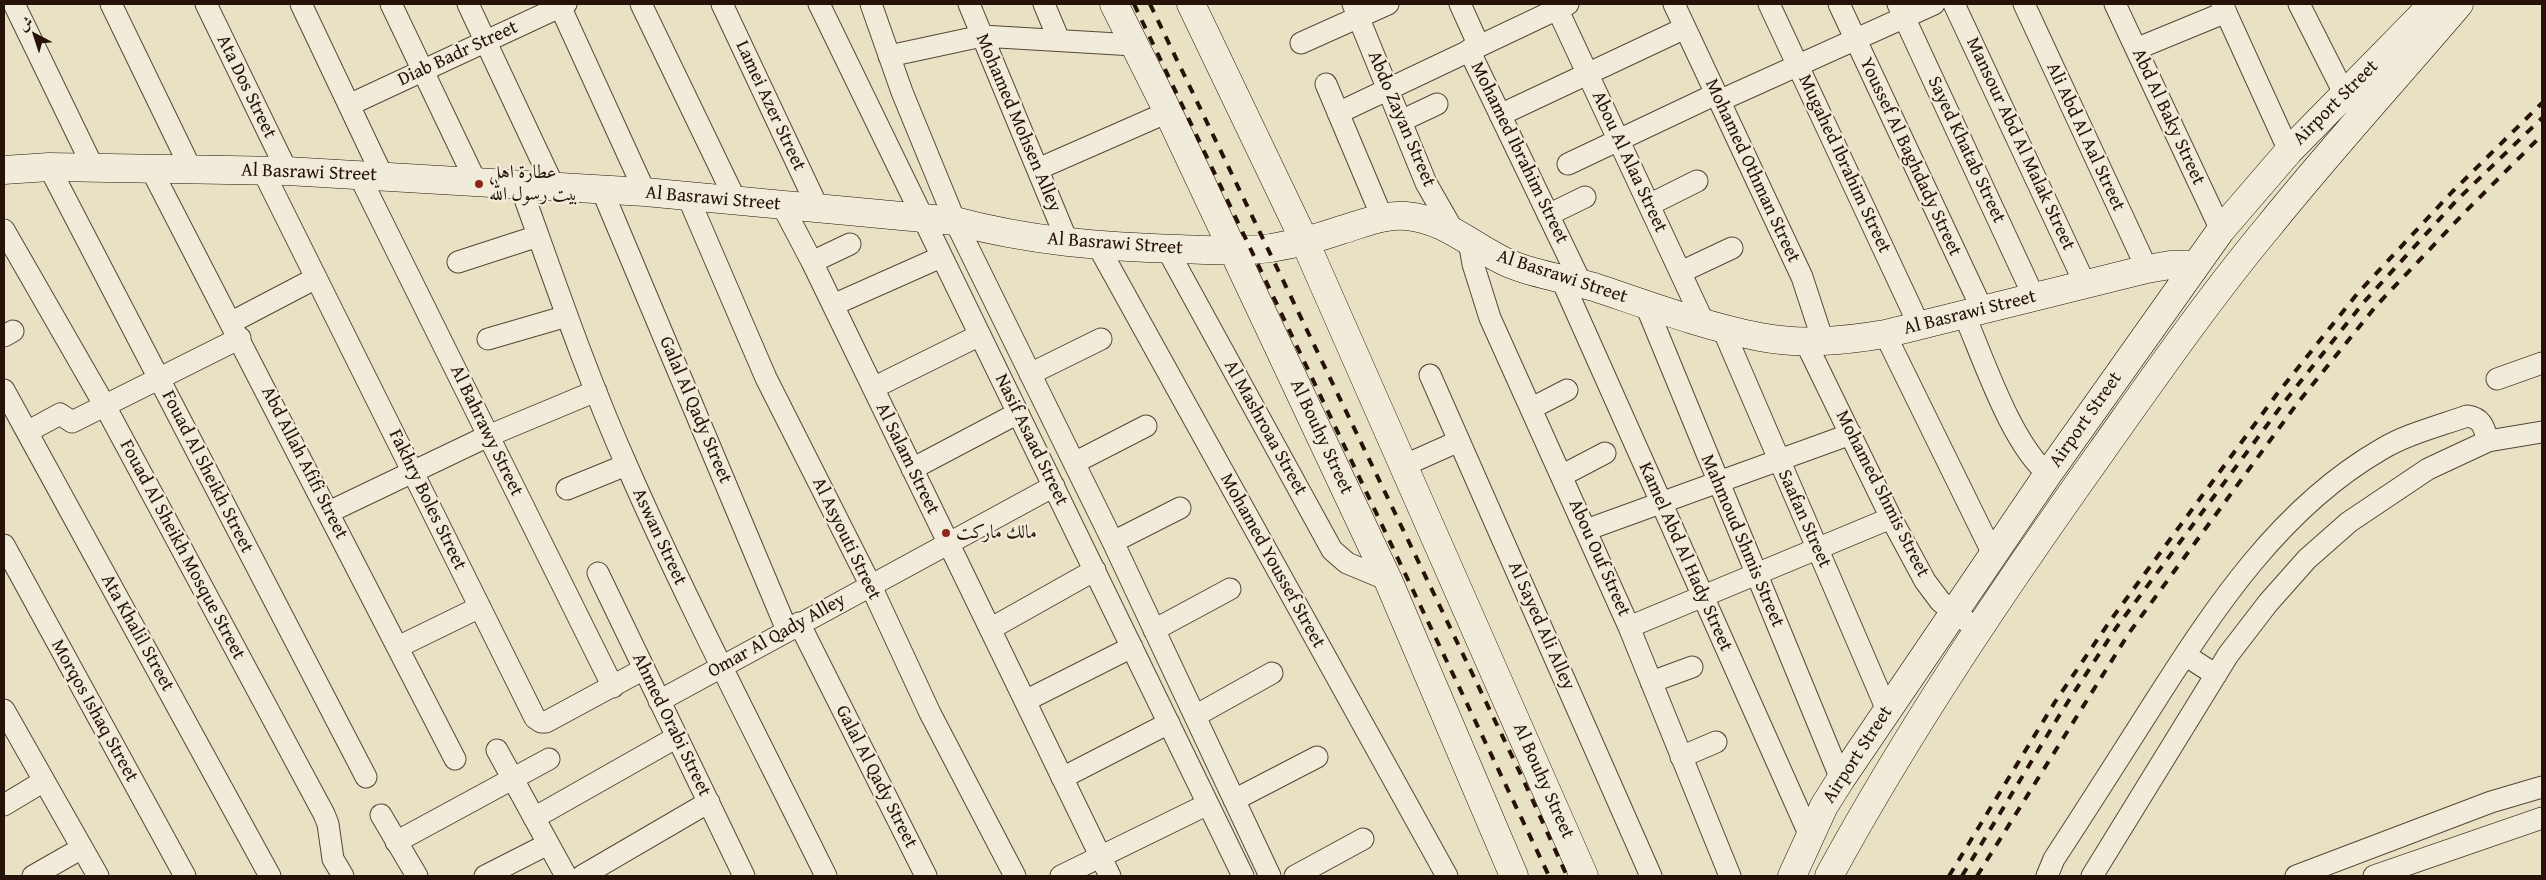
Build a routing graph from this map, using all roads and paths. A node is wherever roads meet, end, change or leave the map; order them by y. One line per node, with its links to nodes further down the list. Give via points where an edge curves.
1 (14, 4): 59 (street)
2 (111, 4): 61 (street)
3 (206, 4): 64 (street, Ata Dos Street)
4 (301, 4): 49 (street, Al Bahrawy Street)
5 (391, 4): 43 (street)
6 (468, 4): 36 (street)
7 (642, 4): 74 (street)
8 (722, 4): 77 (street, Lamei Azer Street)
9 (819, 4): 80 (street, Nasif Asaad Street)
10 (871, 4): 41 (street, Nasif Asaad Street)
11 (969, 4): 33 (street, Mohamed Mohsen Alley)
12 (1044, 4): 35 (street)
13 (1114, 4): 38 (street, Al Bouhy Street)
14 (1191, 4): 86 (street, Al Bouhy Street)
15 (1388, 4): 30 (street)
16 (1460, 4): 39 (street, Mohamed Ibrahim Street)
17 (1674, 4): 32 (street, Mohamed Othman Street)
18 (1769, 4): 42 (street, Mugahed Ibrahim Street)
19 (1838, 4): 34 (street, Youssef Al Baghdady Street)
20 (1934, 4): 31 (street)
21 (1954, 4): 101 (street, Mansour Abd Al Malak Street)
22 (2024, 4): 97 (street, Ali Abd Al Aal Street)
23 (2115, 4): 40 (street, Abd Al Baky Street)
24 (2299, 4): 47 (street)
25 (2432, 4): 47 (street, Airport Street)
26 (2459, 4): 110 (street, Airport Street, via 2268,226)
27 (562, 5): 36 (street, Diab Badr Street); 71 (street)
28 (1560, 5): 39 (street); 44 (street, Abou Al Alaa Street)
29 (2224, 8): 40 (street); 56 (street)
30 (1356, 11): 37 (street); 46 (street, Abdo Zayan Street)
31 (1901, 11): 34 (street); 102 (street, Sayed Khatab Street)
32 (1685, 28): 44 (street); 48 (street, Mohamed Othman Street)
33 (982, 36): 35 (street); 41 (street); 62 (street, Mohamed Mohsen Alley)
34 (1855, 39): 42 (street); 106 (street, Youssef Al Baghdady Street)
35 (1059, 40): 38 (street)
36 (485, 41): 43 (street, Diab Badr Street); 69 (street)
37 (1301, 43)
38 (1134, 45): 51 (street, Al Bouhy Street)
39 (1474, 48): 46 (street); 53 (street, Mohamed Ibrahim Street)
40 (2136, 49): 83 (street, Abd Al Baky Street)
41 (889, 56): 81 (street, Nasif Asaad Street)
42 (1798, 65): 48 (street); 109 (street, Mugahed Ibrahim Street)
43 (422, 70): 49 (street, Diab Badr Street); 67 (street)
44 (1587, 73): 53 (street); 55 (street, Abou Al Alaa Street)
45 (1326, 84): 52 (street)
46 (1388, 89): 52 (street); 54 (street, Abdo Zayan Street)
47 (2344, 95): 56 (street, Airport Street)
48 (1717, 97): 55 (street); 116 (street, Mohamed Othman Street, via 1802,277)
49 (349, 104): 65 (street, Al Bahrawy Street)
50 (1437, 104): 54 (street)
51 (1168, 112): 62 (street); 92 (street, Al Bouhy Street)
52 (1338, 113): 79 (street)
53 (1500, 115): 78 (street, Mohamed Ibrahim Street)
54 (1401, 120): 85 (street, Abdo Zayan Street, via 1426,183)
55 (1619, 141): 57 (street); 76 (street, Abou Al Alaa Street)
56 (2289, 150): 83 (street, Airport Street)
57 (1568, 164)
58 (49, 167): 59 (street, Al Basrawi Street); 63 (street, Al Basrawi Street); 120 (street, Fouad Al Sheikh Street)
59 (93, 167): 60 (street, Al Basrawi Street)
60 (151, 169): 61 (street, Al Basrawi Street); 111 (street, Abd Allah Afifi Street)
61 (191, 169): 64 (street, Al Basrawi Street)
62 (1038, 169): 87 (street, Mohamed Mohsen Alley)
63 (4, 170)
64 (275, 171): 65 (street, Al Basrawi Street); 99 (street, Fakhry Boles Street)
65 (371, 176): 67 (street, Al Basrawi Street); 133 (street, Al Bahrawy Street)
66 (1697, 181): 76 (street)
67 (476, 182): 68 (street, Al Basrawi Street)
68 (520, 185): 69 (street, Al Basrawi Street); 84 (street, Aswan Street)
69 (554, 187): 70 (street, Al Basrawi Street)
70 (602, 190): 71 (street, Al Basrawi Street); 167 (street, Galal Al Qady Street)
71 (645, 192): 72 (street, Al Basrawi Street)
72 (688, 197): 74 (street, Al Basrawi Street); 162 (street, Al Asyouti Street, via 757,360)
73 (1585, 197): 78 (street)
74 (736, 201): 75 (street, Al Basrawi Street)
75 (782, 205): 77 (street, Al Basrawi Street); 95 (street, Al Salam Street)
76 (1649, 205): 98 (street, Abou Al Alaa Street)
77 (818, 208): 80 (street, Al Basrawi Street)
78 (1548, 214): 100 (street, Mohamed Ibrahim Street)
79 (1382, 217): 85 (street, Al Basrawi Street, via 1406,216 1434,222); 86 (street, Al Basrawi Street)
80 (922, 218): 81 (street, Al Basrawi Street); 93 (street, Nasif Asaad Street)
81 (955, 221): 87 (street, Al Basrawi Street); 118 (street, Nasif Asaad Street)
82 (4, 230): 126 (street, Fouad Al Sheikh Mosque Street)
83 (2221, 230): 96 (street, Airport Street)
84 (538, 236): 94 (street); 107 (street, Aswan Street)
85 (1461, 237): 100 (street, Al Basrawi Street, via 1512,265); 127 (street, Abou Ouf Street, via 1490,318)
86 (1305, 242): 92 (street, Al Basrawi Street); 140 (street, Al Bouhy Street)
87 (1068, 243): 89 (street, Al Basrawi Street)
88 (850, 244): 95 (street)
89 (1098, 246): 91 (street, Al Basrawi Street); 235 (street, Mohamed Youssef Street)
90 (1732, 248): 98 (street)
91 (1167, 249): 92 (street, Al Basrawi Street); 161 (street, Al Mashroaa Street, via 1332,550 1347,564)
92 (1233, 251): 161 (street, Al Bouhy Street)
93 (941, 257): 104 (street); 113 (street, Nasif Asaad Street)
94 (458, 262)
95 (812, 262): 104 (street, Al Salam Street)
96 (2194, 265): 97 (street, Al Basrawi Street); 105 (street, Airport Street)
97 (2147, 269): 101 (street, Al Basrawi Street)
98 (1681, 272): 108 (street, Abou Al Alaa Street)
99 (316, 278): 111 (street); 142 (street, Fakhry Boles Street)
100 (1571, 281): 103 (street, Al Basrawi Street); 148 (street, Kamel Abd Al Hady Street)
101 (2085, 284): 102 (street, Al Basrawi Street)
102 (2034, 297): 106 (street, Al Basrawi Street)
103 (1645, 304): 108 (street, Al Basrawi Street); 145 (street, Mahmoud Shmis Street)
104 (832, 305): 122 (street, Al Salam Street)
105 (2163, 310): 110 (street); 143 (street, Airport Street)
106 (1973, 312): 109 (street, Al Basrawi Street); 143 (street, Youssef Al Baghdady Street, via 2016,434)
107 (567, 316): 114 (street); 125 (street, Aswan Street)
108 (1712, 324): 116 (street, Al Basrawi Street, via 1761,337); 137 (street, Saafan Street)
109 (1919, 325): 112 (street, Al Basrawi Street)
110 (2191, 328): 170 (street, Airport Street, via 2035,545)
111 (236, 330): 120 (street); 150 (street, Abd Allah Afifi Street)
112 (1885, 334): 116 (street, Al Basrawi Street); 157 (street)
113 (980, 336): 122 (street); 128 (street, Nasif Asaad Street)
114 (488, 339)
115 (1101, 339): 118 (street)
116 (1814, 341): 132 (street, Mohamed Shmis Street)
117 (2542, 363): 121 (street)
118 (1030, 374): 138 (street, Nasif Asaad Street)
119 (1430, 375): 134 (street, Al Sayed Ali Alley)
120 (159, 378): 126 (street); 195 (street, Fouad Al Sheikh Street)
121 (2497, 379)
122 (873, 388): 141 (street, Al Salam Street)
123 (4, 390): 130 (street, Ata Khalil Street)
124 (1567, 390): 127 (street)
125 (596, 391): 133 (street); 139 (street, Aswan Street)
126 (105, 406): 130 (street, via 72,422 60,414); 222 (street, Fouad Al Sheikh Mosque Street, via 324,814 332,859)
127 (1532, 408): 144 (street, Abou Ouf Street)
128 (1018, 413): 141 (street); 146 (street, Nasif Asaad Street)
129 (1146, 426): 138 (street)
130 (27, 432): 221 (street, Ata Khalil Street)
131 (2542, 432): 135 (street)
132 (1851, 434): 137 (street); 151 (street, Mohamed Shmis Street)
133 (488, 436): 142 (street); 181 (street, Al Bahrawy Street)
134 (1459, 441): 140 (street); 238 (street, Al Sayed Ali Alley)
135 (2488, 441): 174 (street, via 2479,419 2467,416 2383,448 2332,483 2288,522 2247,568); 179 (street, via 2428,469 2349,522 2308,559 2268,603)
136 (1606, 453): 144 (street)
137 (1778, 461): 145 (street); 156 (street, Saafan Street)
138 (1074, 462): 154 (street, Nasif Asaad Street)
139 (626, 464): 147 (street); 175 (street, Aswan Street)
140 (1403, 466): 237 (street, Al Bouhy Street)
141 (912, 469): 153 (street, Al Salam Street)
142 (413, 472): 150 (street); 165 (street, Fakhry Boles Street)
143 (2048, 474): 157 (street, Airport Street)
144 (1563, 475): 152 (street, Abou Ouf Street)
145 (1718, 483): 148 (street); 160 (street, Mahmoud Shmis Street)
146 (1054, 486): 153 (street, Omar Al Qady Alley); 158 (street, Nasif Asaad Street)
147 (567, 489)
148 (1660, 504): 152 (street); 164 (street, Kamel Abd Al Hady Street)
149 (1180, 508): 154 (street)
150 (329, 512): 172 (street, Abd Allah Afifi Street)
151 (1892, 518): 156 (street); 166 (street, Mohamed Shmis Street, via 1925,581)
152 (1586, 530): 168 (street, Abou Ouf Street)
153 (948, 542): 162 (street, Omar Al Qady Alley); 169 (street, Al Salam Street)
154 (1113, 542): 171 (street, Nasif Asaad Street)
155 (4, 545): 220 (street, Morqos Ishaq Street)
156 (1817, 549): 160 (street); 185 (street, Saafan Street)
157 (1994, 556): 166 (street, Airport Street)
158 (1095, 570): 169 (street); 173 (street, Nasif Asaad Street)
159 (598, 573): 177 (street, Ahmed Orabi Street)
160 (1756, 574): 164 (street); 198 (street, Mahmoud Shmis Street)
161 (1388, 580): 236 (street, Al Bouhy Street)
162 (870, 584): 167 (street, Omar Al Qady Alley); 229 (street, Al Asyouti Street, via 930,713)
163 (1230, 590): 171 (street)
164 (1702, 597): 168 (street); 210 (street, Kamel Abd Al Hady Street)
165 (480, 607): 172 (street); 181 (street, Fakhry Boles Street, via 535,718 541,722)
166 (1955, 614): 170 (street, Mohamed Shmis Street); 185 (street, Airport Street)
167 (793, 627): 175 (street, Omar Al Qady Alley); 228 (street, Galal Al Qady Street)
168 (1630, 627): 180 (street, Abou Ouf Street)
169 (990, 629): 183 (street, Al Salam Street)
170 (1980, 629): 241 (street, Airport Street)
171 (1154, 630): 186 (street, Nasif Asaad Street)
172 (398, 647): 193 (street, Abd Allah Afifi Street)
173 (1132, 647): 183 (street); 187 (street, Nasif Asaad Street)
174 (2185, 655): 179 (street); 242 (street, via 2054,859)
175 (722, 666): 182 (street, Omar Al Qady Alley); 227 (street, Aswan Street)
176 (1692, 667): 180 (street)
177 (644, 669): 181 (street, Fakhry Boles Street); 182 (street, Ahmed Orabi Street)
178 (1272, 673): 186 (street)
179 (2216, 674): 243 (street)
180 (1652, 682): 192 (street, Abou Ouf Street)
181 (613, 687)
182 (660, 701): 188 (street, Ahmed Orabi Street)
183 (1025, 701): 196 (street, Al Salam Street)
184 (4, 710): 199 (street)
185 (1887, 710): 198 (street, Airport Street)
186 (1195, 716): 201 (street, Nasif Asaad Street)
187 (1169, 723): 196 (street); 204 (street, Nasif Asaad Street)
188 (677, 737): 202 (street, Ahmed Orabi Street); 207 (street)
189 (1716, 742): 192 (street)
190 (496, 750): 197 (street)
191 (1317, 757): 201 (street)
192 (1681, 757): 239 (street, Abou Ouf Street)
193 (455, 759)
194 (549, 759): 197 (street)
195 (366, 777)
196 (1062, 778): 215 (street, Al Salam Street)
197 (512, 779): 207 (street); 212 (street)
198 (1841, 779): 210 (street, Airport Street)
199 (44, 781): 205 (street); 214 (street)
200 (2542, 787): 203 (street)
201 (1234, 800): 233 (street, Nasif Asaad Street)
202 (709, 802): 217 (street, Ahmed Orabi Street); 226 (street)
203 (2491, 802): 209 (street); 216 (street)
204 (1208, 804): 215 (street); 232 (street, Nasif Asaad Street)
205 (4, 805)
206 (381, 815): 212 (street)
207 (534, 818): 213 (street)
208 (2542, 818): 209 (street)
209 (2502, 831): 245 (street)
210 (1810, 836): 240 (street, Airport Street)
211 (1363, 839): 234 (street)
212 (396, 842): 223 (street)
213 (548, 844): 224 (street); 225 (street)
214 (82, 848): 218 (street); 219 (street)
215 (1100, 857): 230 (street); 231 (street, Al Salam Street)
216 (2336, 869): 244 (street)
217 (736, 873)
218 (33, 876)
219 (98, 876)
220 (185, 876)
221 (270, 876)
222 (343, 876)
223 (417, 876)
224 (485, 876)
225 (566, 876)
226 (582, 876)
227 (826, 876)
228 (926, 876)
229 (1015, 876)
230 (1061, 876)
231 (1110, 876)
232 (1243, 876)
233 (1270, 876)
234 (1295, 876)
235 (1447, 876)
236 (1514, 876)
237 (1584, 876)
238 (1651, 876)
239 (1730, 876)
240 (1792, 876)
241 (1829, 876)
242 (2047, 876)
243 (2092, 876)
244 (2296, 876)
245 (2374, 876)

